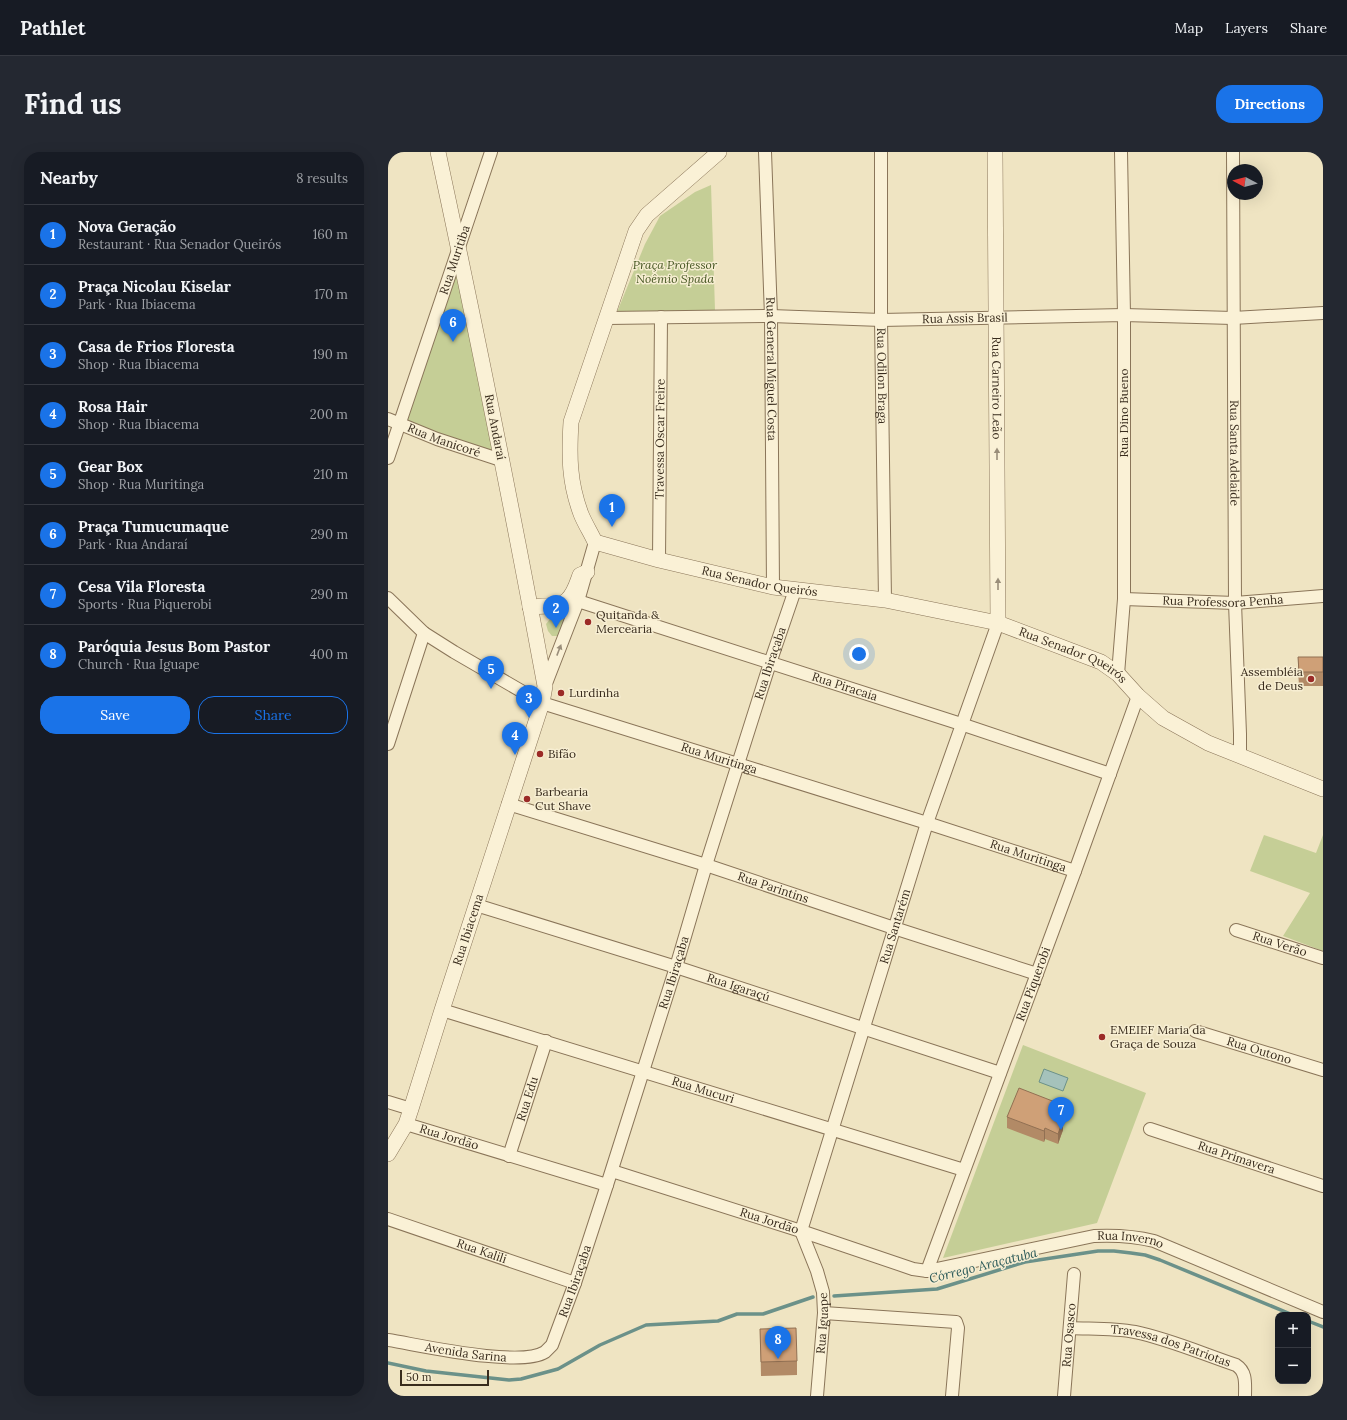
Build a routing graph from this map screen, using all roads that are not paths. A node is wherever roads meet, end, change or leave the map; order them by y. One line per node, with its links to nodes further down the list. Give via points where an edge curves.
1 (438, 152): 9 (street, Rua Andaraí)
2 (491, 152): 9 (street, Rua Muritiba)
3 (719, 152): 13 (street, via 647,215 640,225)
4 (765, 152): 12 (street, Rua General Miguel Costa)
5 (882, 152): 17 (street, Rua Odilon Braga)
6 (995, 152): 15 (street, Rua Carneiro Leão)
7 (1121, 152): 11 (street, Rua Dino Bueno)
8 (1232, 152): 16 (street, Rua Santa Adelaide)
9 (459, 247): 19 (street, Rua Muritiba); 21 (street, Rua Andaraí)
10 (1323, 313): 16 (street, Rua Assis Brasil)
11 (1124, 315): 15 (street, Rua Assis Brasil); 16 (street, Rua Assis Brasil); 29 (street, Rua Dino Bueno)
12 (771, 316): 14 (street, Rua Assis Brasil); 17 (street, Rua Assis Brasil); 25 (street, Rua General Miguel Costa)
13 (607, 318): 14 (street, Rua Assis Brasil); 22 (street, via 571,422 569,452 571,477 581,515)
14 (661, 318): 23 (street, Travessa Oscar Freire)
15 (997, 318): 17 (street, Rua Assis Brasil); 34 (street, Rua Carneiro Leão, one-way to 15)
16 (1233, 318): 32 (street, Rua Santa Adelaide)
17 (881, 320): 30 (street, Rua Odilon Braga)
18 (388, 419): 19 (street, Rua Manicoré)
19 (400, 424): 20 (street, Rua Muritiba); 21 (street, Rua Manicoré)
20 (388, 458)
21 (501, 460): 33 (street, Rua Andaraí)
22 (596, 542): 23 (street, Rua Senador Queirós); 24 (street)
23 (659, 560): 25 (street, Rua Senador Queirós)
24 (587, 572): 31 (street); 33 (street, via 580,575 567,601)
25 (773, 587): 26 (street, Rua Senador Queirós)
26 (795, 590): 30 (street, Rua Senador Queirós); 36 (street, Rua Ibiraçaba)
27 (1323, 596): 32 (street, Rua Professora Penha)
28 (388, 598): 35 (street, Rua Muritinga)
29 (1124, 599): 32 (street, Rua Professora Penha); 37 (street, Rua Dino Bueno)
30 (885, 600): 34 (street, Rua Senador Queirós)
31 (578, 601): 36 (street, Rua Piracaia); 38 (street, one-way to 31)
32 (1235, 603): 43 (street, Rua Santa Adelaide)
33 (530, 607): 38 (street, Rua Andaraí)
34 (998, 623): 37 (street, Rua Senador Queirós, via 1101,662); 41 (street, Rua Santarém)
35 (424, 633): 40 (street, Rua Muritinga); 42 (street)
36 (770, 663): 41 (street, Rua Piracaia); 44 (street, Rua Ibiraçaba)
37 (1118, 674): 39 (street, Rua Senador Queirós)
38 (545, 686): 40 (street, Rua Andaraí)
39 (1138, 696): 43 (street, Rua Senador Queirós, via 1164,718 1208,743); 45 (street, Rua Piquerobi)
40 (542, 703): 44 (street, Rua Muritinga); 47 (street, Rua Ibiacema)
41 (961, 724): 45 (street, Rua Piracaia); 48 (street, Rua Santarém)
42 (388, 744)
43 (1240, 754): 46 (street, Rua Senador Queirós)
44 (738, 764): 48 (street, Rua Muritinga); 49 (street, Rua Ibiraçaba)
45 (1110, 774): 50 (street, Rua Piquerobi)
46 (1323, 789)
47 (508, 804): 49 (street, Rua Parintins); 51 (street, Rua Ibiacema)
48 (926, 823): 50 (street, Rua Muritinga); 52 (street, Rua Santarém)
49 (706, 865): 52 (street, Rua Parintins); 55 (street, Rua Ibiraçaba)
50 (1075, 871): 56 (street, Rua Piquerobi)
51 (476, 905): 55 (street, Rua Igaraçú); 57 (street, Rua Ibiacema)
52 (894, 928): 56 (street, Rua Parintins); 58 (street, Rua Santarém)
53 (1236, 930): 54 (street, Rua Verão)
54 (1323, 958)
55 (676, 967): 58 (street, Rua Igaraçú); 62 (street, Rua Ibiraçaba)
56 (1037, 974): 63 (street, Rua Piquerobi)
57 (442, 1010): 60 (street, Rua Mucuri); 65 (street, Rua Ibiacema)
58 (863, 1028): 63 (street, Rua Igaraçú); 67 (street, Rua Santarém)
59 (1195, 1031): 61 (street, Rua Outono)
60 (546, 1041): 62 (street, Rua Mucuri); 70 (street, Rua Edu)
61 (1323, 1070)
62 (643, 1071): 67 (street, Rua Mucuri); 72 (street, Rua Ibiraçaba)
63 (1000, 1073): 71 (street, Rua Piquerobi)
64 (388, 1102): 65 (street, Rua Jordão)
65 (411, 1109): 66 (street, Rua Ibiacema)
66 (406, 1124): 69 (street, Rua Ibiacema); 70 (street, Rua Jordão)
67 (832, 1129): 71 (street, Rua Mucuri); 76 (street, Rua Santarém)
68 (1150, 1130): 74 (street, Rua Primavera)
69 (388, 1154)
70 (509, 1156): 73 (street, Rua Jordão)
71 (964, 1170): 77 (street, Rua Piquerobi)
72 (612, 1171): 73 (street, Rua Ibiraçaba); 76 (street, Rua Jordão)
73 (607, 1185): 79 (street, Rua Ibiraçaba)
74 (1323, 1186)
75 (388, 1219): 79 (street, Rua Kalili)
76 (800, 1231): 77 (street, Rua Jordão, via 899,1265); 81 (street, Rua Iguape, via 821,1280)
77 (927, 1271): 80 (street, Rua Inverno, via 1094,1236 1137,1237 1154,1241)
78 (1074, 1274): 82 (street, Rua Osasco)
79 (575, 1283): 84 (street, Rua Ibiraçaba, via 556,1338)
80 (1323, 1312)
81 (824, 1313): 85 (street, Rua Iguape); 86 (street, via 956,1322 958,1328)
82 (1070, 1328): 87 (street, Rua Osasco); 88 (street, Travessa dos Patriotas, via 1137,1333 1236,1365 1245,1376)
83 (388, 1340): 84 (street, Avenida Sarina, via 487,1356 513,1358)
84 (544, 1352)
85 (816, 1396)
86 (952, 1396)
87 (1064, 1396)
88 (1245, 1396)

